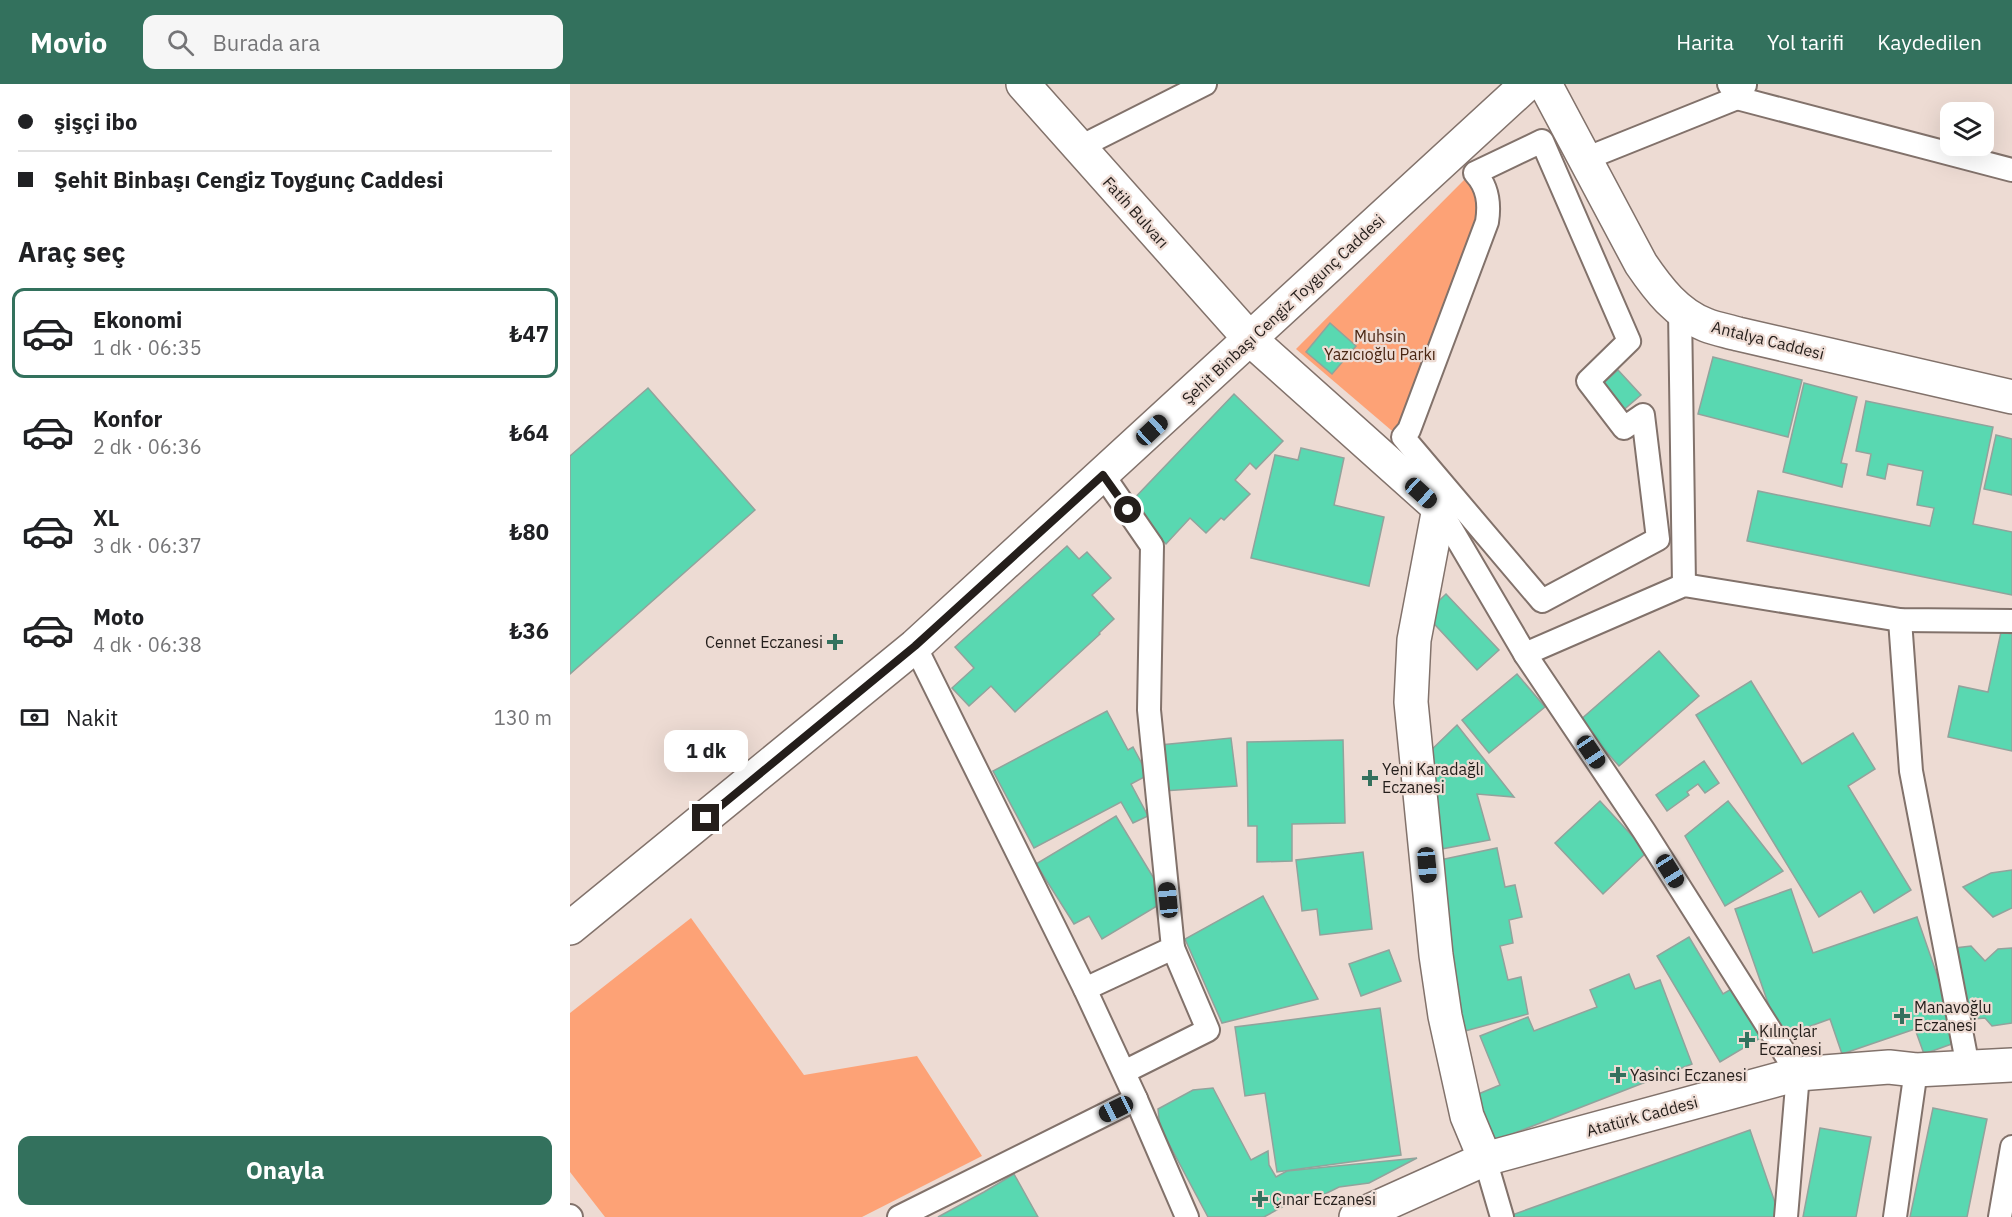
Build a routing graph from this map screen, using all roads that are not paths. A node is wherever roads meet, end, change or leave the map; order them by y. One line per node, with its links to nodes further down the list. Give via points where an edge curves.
1 (1023, 84): 6 (main road, Fatih Bulvarı)
2 (1205, 84): 6 (street)
3 (1527, 84): 10 (main road, Şehit Binbaşı Cengiz Toygunç Caddesi)
4 (1545, 84): 7 (main road, Antalya Caddesi)
5 (1737, 89): 7 (street); 8 (street)
6 (1078, 148): 10 (main road, Fatih Bulvarı)
7 (1585, 159): 9 (main road, Antalya Caddesi, via 1641,264)
8 (2012, 170)
9 (1680, 310): 11 (main road, Antalya Caddesi, via 1706,325 1738,334); 14 (street)
10 (1250, 339): 12 (main road, Şehit Binbaşı Cengiz Toygunç Caddesi); 13 (main road, Fatih Bulvarı)
11 (2012, 397)
12 (1103, 475): 18 (main road, Şehit Binbaşı Cengiz Toygunç Caddesi); 21 (street, via 1152,546 1149,710)
13 (1439, 508): 19 (street); 30 (main road, via 1414,640 1411,702 1445,1016 1467,1116)
14 (1684, 585): 16 (street); 19 (street)
15 (1542, 601): 15 (street, via 1658,538 1643,415 1624,428 1588,381 1629,341 1542,141 1475,173 1486,189 1490,208 1487,222 1409,430 1403,437)
16 (1900, 620): 17 (street); 24 (street, via 1911,771)
17 (2012, 621)
18 (915, 646): 20 (main road, Şehit Binbaşı Cengiz Toygunç Caddesi); 22 (street)
19 (1525, 654): 27 (street, via 1644,831)
20 (570, 928)
21 (1173, 948): 22 (street); 26 (street, via 1208,1030)
22 (1085, 989): 26 (street)
23 (2012, 1065): 24 (main road, Atatürk Caddesi)
24 (1968, 1067): 25 (main road, Atatürk Caddesi)
25 (1916, 1070): 27 (main road, Atatürk Caddesi, via 1889,1067); 36 (street)
26 (1124, 1072): 28 (street)
27 (1798, 1074): 30 (main road, Atatürk Caddesi); 35 (street)
28 (1136, 1099): 31 (street); 32 (street)
29 (2012, 1147): 37 (street)
30 (1485, 1159): 33 (main road, Atatürk Caddesi); 34 (street)
31 (899, 1217)
32 (1187, 1217)
33 (1356, 1217)
34 (1502, 1217)
35 (1786, 1217)
36 (1895, 1217)
37 (2000, 1217)

